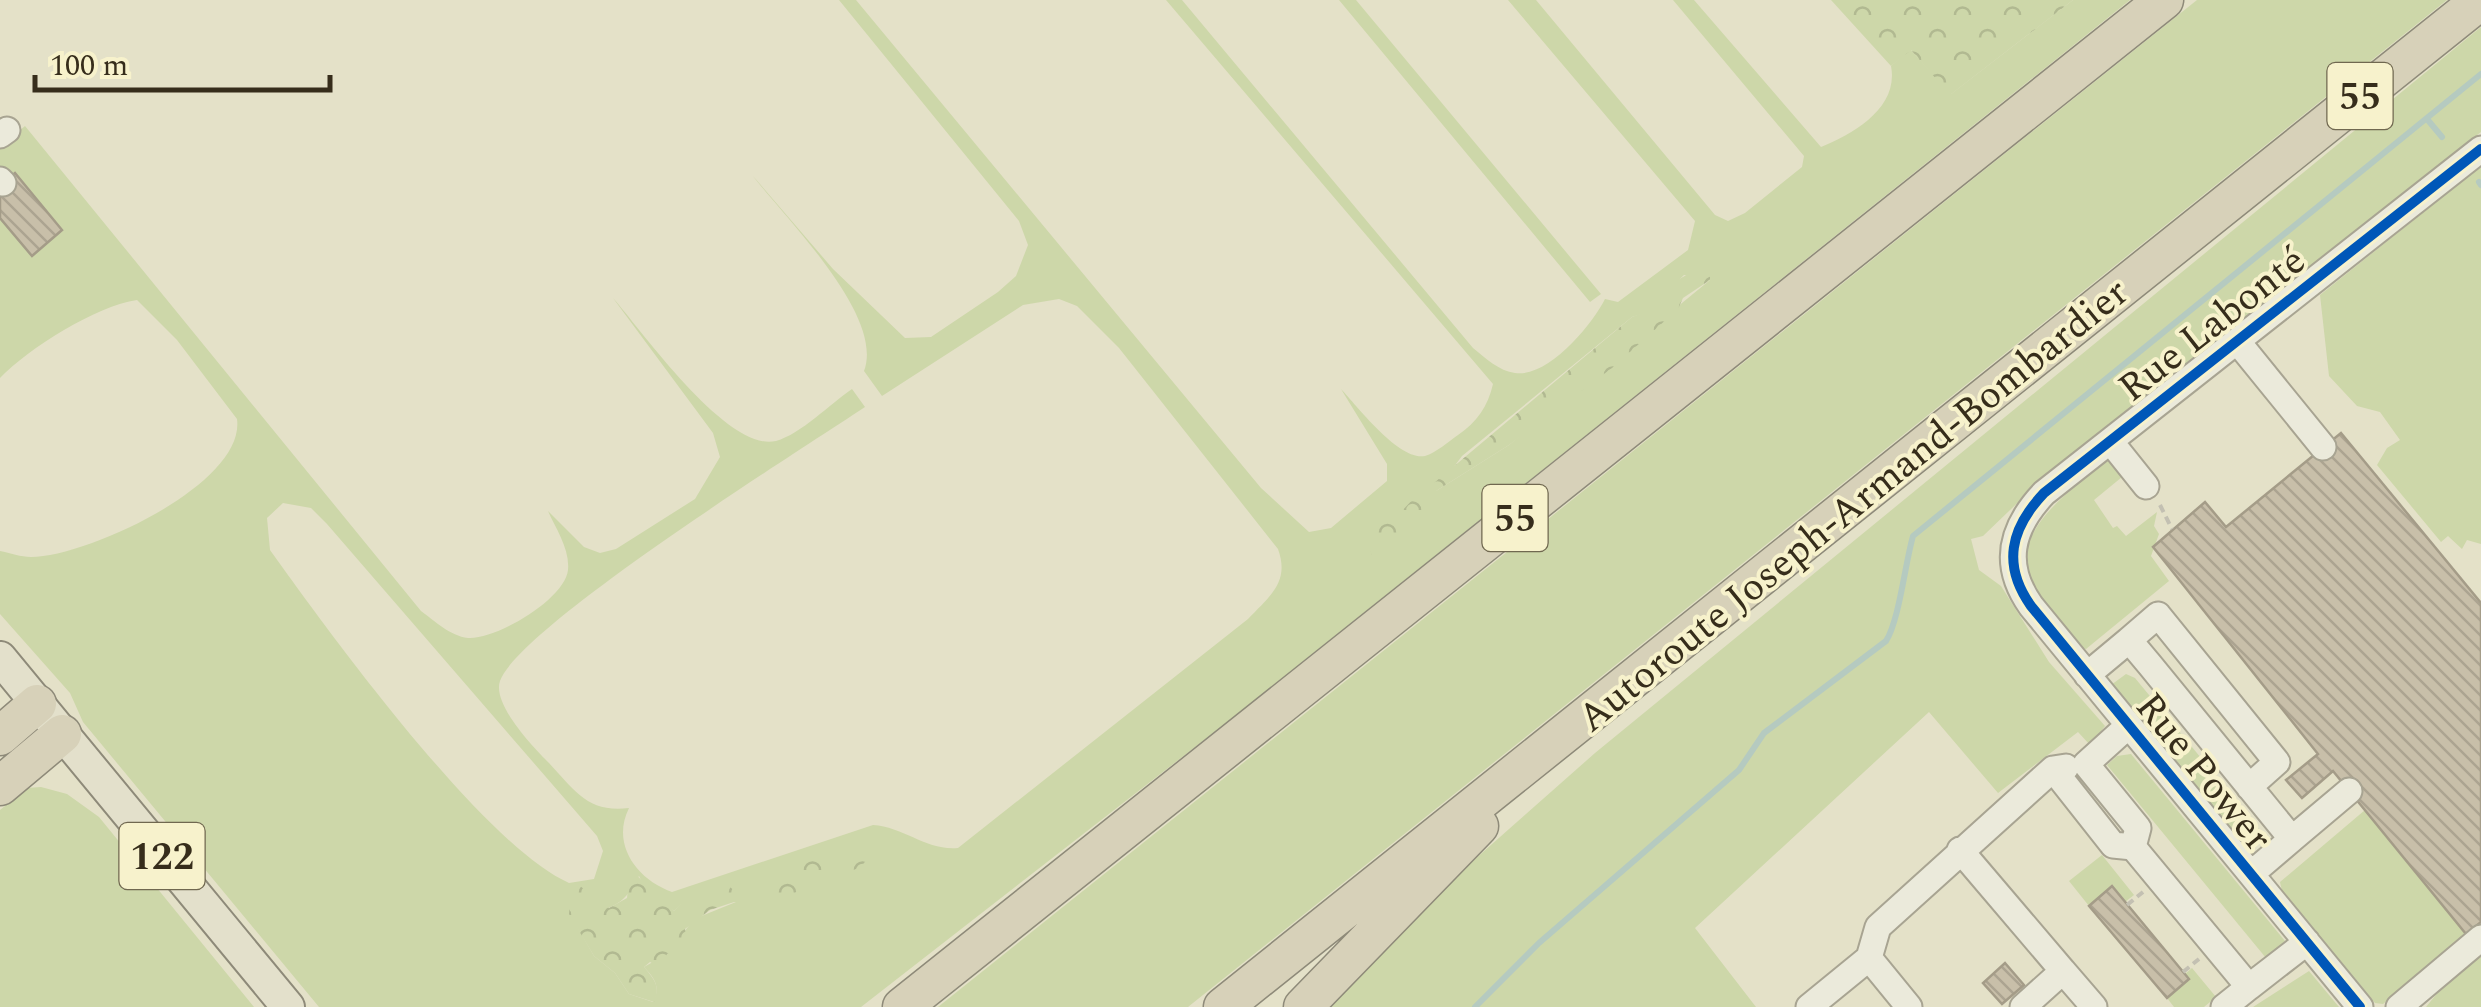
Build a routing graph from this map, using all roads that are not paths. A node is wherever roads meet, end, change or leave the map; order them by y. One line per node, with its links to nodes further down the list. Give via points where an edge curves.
1 (2164, 0): 32 (highway, 55)
2 (2480, 0): 14 (highway, Autoroute Joseph-Armand-Bombardier / 55)
3 (2481, 149): 4 (street, Rue Labonté)
4 (2237, 342): 5 (street, Rue Labonté); 6 (street)
5 (2110, 441): 7 (street); 8 (street, Rue Labonté, via 2027,512)
6 (2323, 447)
7 (2146, 486)
8 (2012, 567): 11 (street, Rue Power, via 2024,596)
9 (2129, 640): 11 (street); 20 (street); 20 (street, via 2158,616 2277,762)
10 (0, 658): 12 (main road, 122)
11 (2087, 675): 13 (street, Rue Power)
12 (38, 704): 15 (main road, 122); 16 (highway)
13 (2128, 726): 17 (street); 25 (street, Rue Power)
14 (1568, 731): 33 (highway, Autoroute Joseph-Armand-Bombardier / 55); 34 (highway)
15 (62, 734): 19 (highway); 31 (main road, 122)
16 (0, 736)
17 (2086, 764): 18 (street); 23 (street, via 2138,828)
18 (2053, 770): 23 (street, via 2114,846); 24 (street)
19 (0, 786)
20 (2249, 786): 22 (street)
21 (2350, 792): 22 (street)
22 (2292, 839): 25 (street)
23 (2133, 846): 30 (street)
24 (1960, 850): 28 (street, via 1878,927); 29 (street)
25 (2251, 874): 27 (street, Rue Power)
26 (2481, 938): 41 (street)
27 (2307, 942): 30 (street); 40 (street, Rue Power)
28 (1869, 958): 35 (street); 36 (street)
29 (2063, 972): 37 (street); 38 (street)
30 (2249, 987): 39 (street)
31 (288, 1007)
32 (902, 1007)
33 (1223, 1007)
34 (1303, 1007)
35 (1809, 1007)
36 (1909, 1007)
37 (2023, 1007)
38 (2094, 1007)
39 (2224, 1007)
40 (2360, 1007)
41 (2399, 1007)

